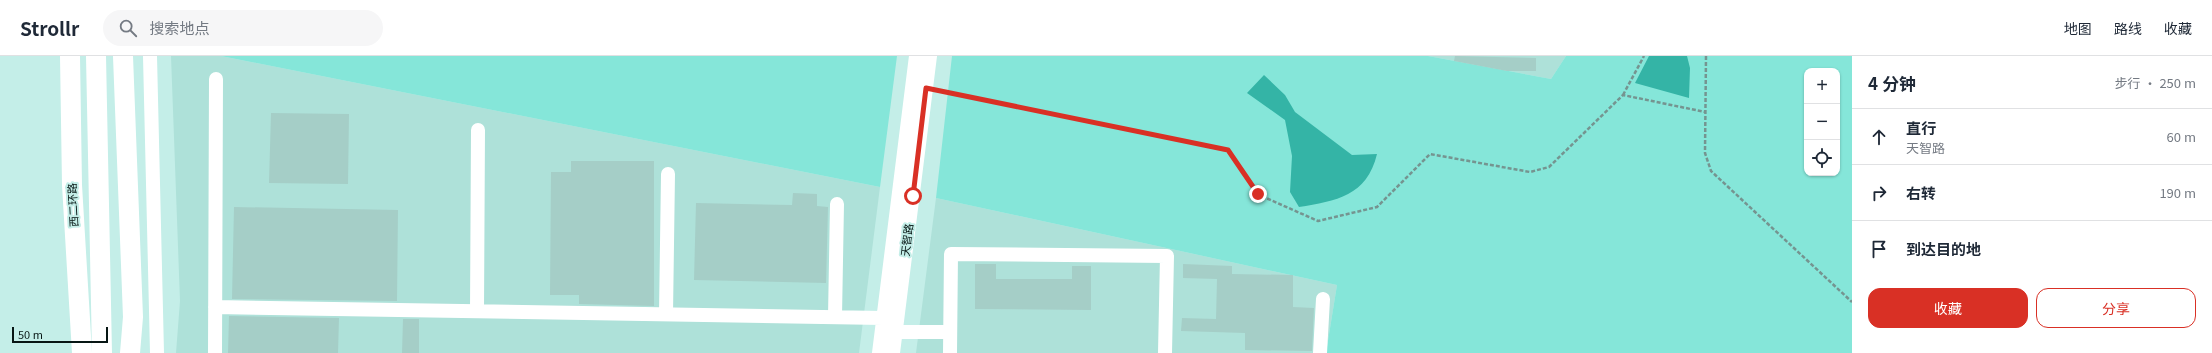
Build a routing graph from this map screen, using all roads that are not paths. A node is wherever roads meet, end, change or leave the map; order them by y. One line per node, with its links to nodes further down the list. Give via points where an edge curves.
1 (70, 56): 20 (highway, 西二环路, via 72,186)
2 (96, 56): 17 (highway)
3 (123, 56): 23 (highway, via 133,317)
4 (150, 56): 24 (street)
5 (916, 56): 16 (street, 天智路)
6 (930, 56): 18 (street, 天智路)
7 (216, 79): 12 (street)
8 (478, 130): 13 (street)
9 (668, 174): 14 (street)
10 (837, 204): 15 (street)
11 (1323, 299): 30 (street)
12 (215, 307): 13 (street); 25 (street)
13 (477, 311): 14 (street)
14 (666, 314): 15 (street)
15 (835, 317): 16 (street)
16 (883, 318): 26 (street, 天智路)
17 (100, 327): 21 (highway); 22 (highway)
18 (896, 332): 19 (street); 27 (street, 天智路)
19 (950, 332): 28 (street); 29 (street, via 951,254 1166,256)
20 (82, 353)
21 (98, 353)
22 (102, 353)
23 (130, 353)
24 (157, 353)
25 (215, 353)
26 (879, 353)
27 (893, 353)
28 (950, 353)
29 (1165, 353)
30 (1320, 353)

